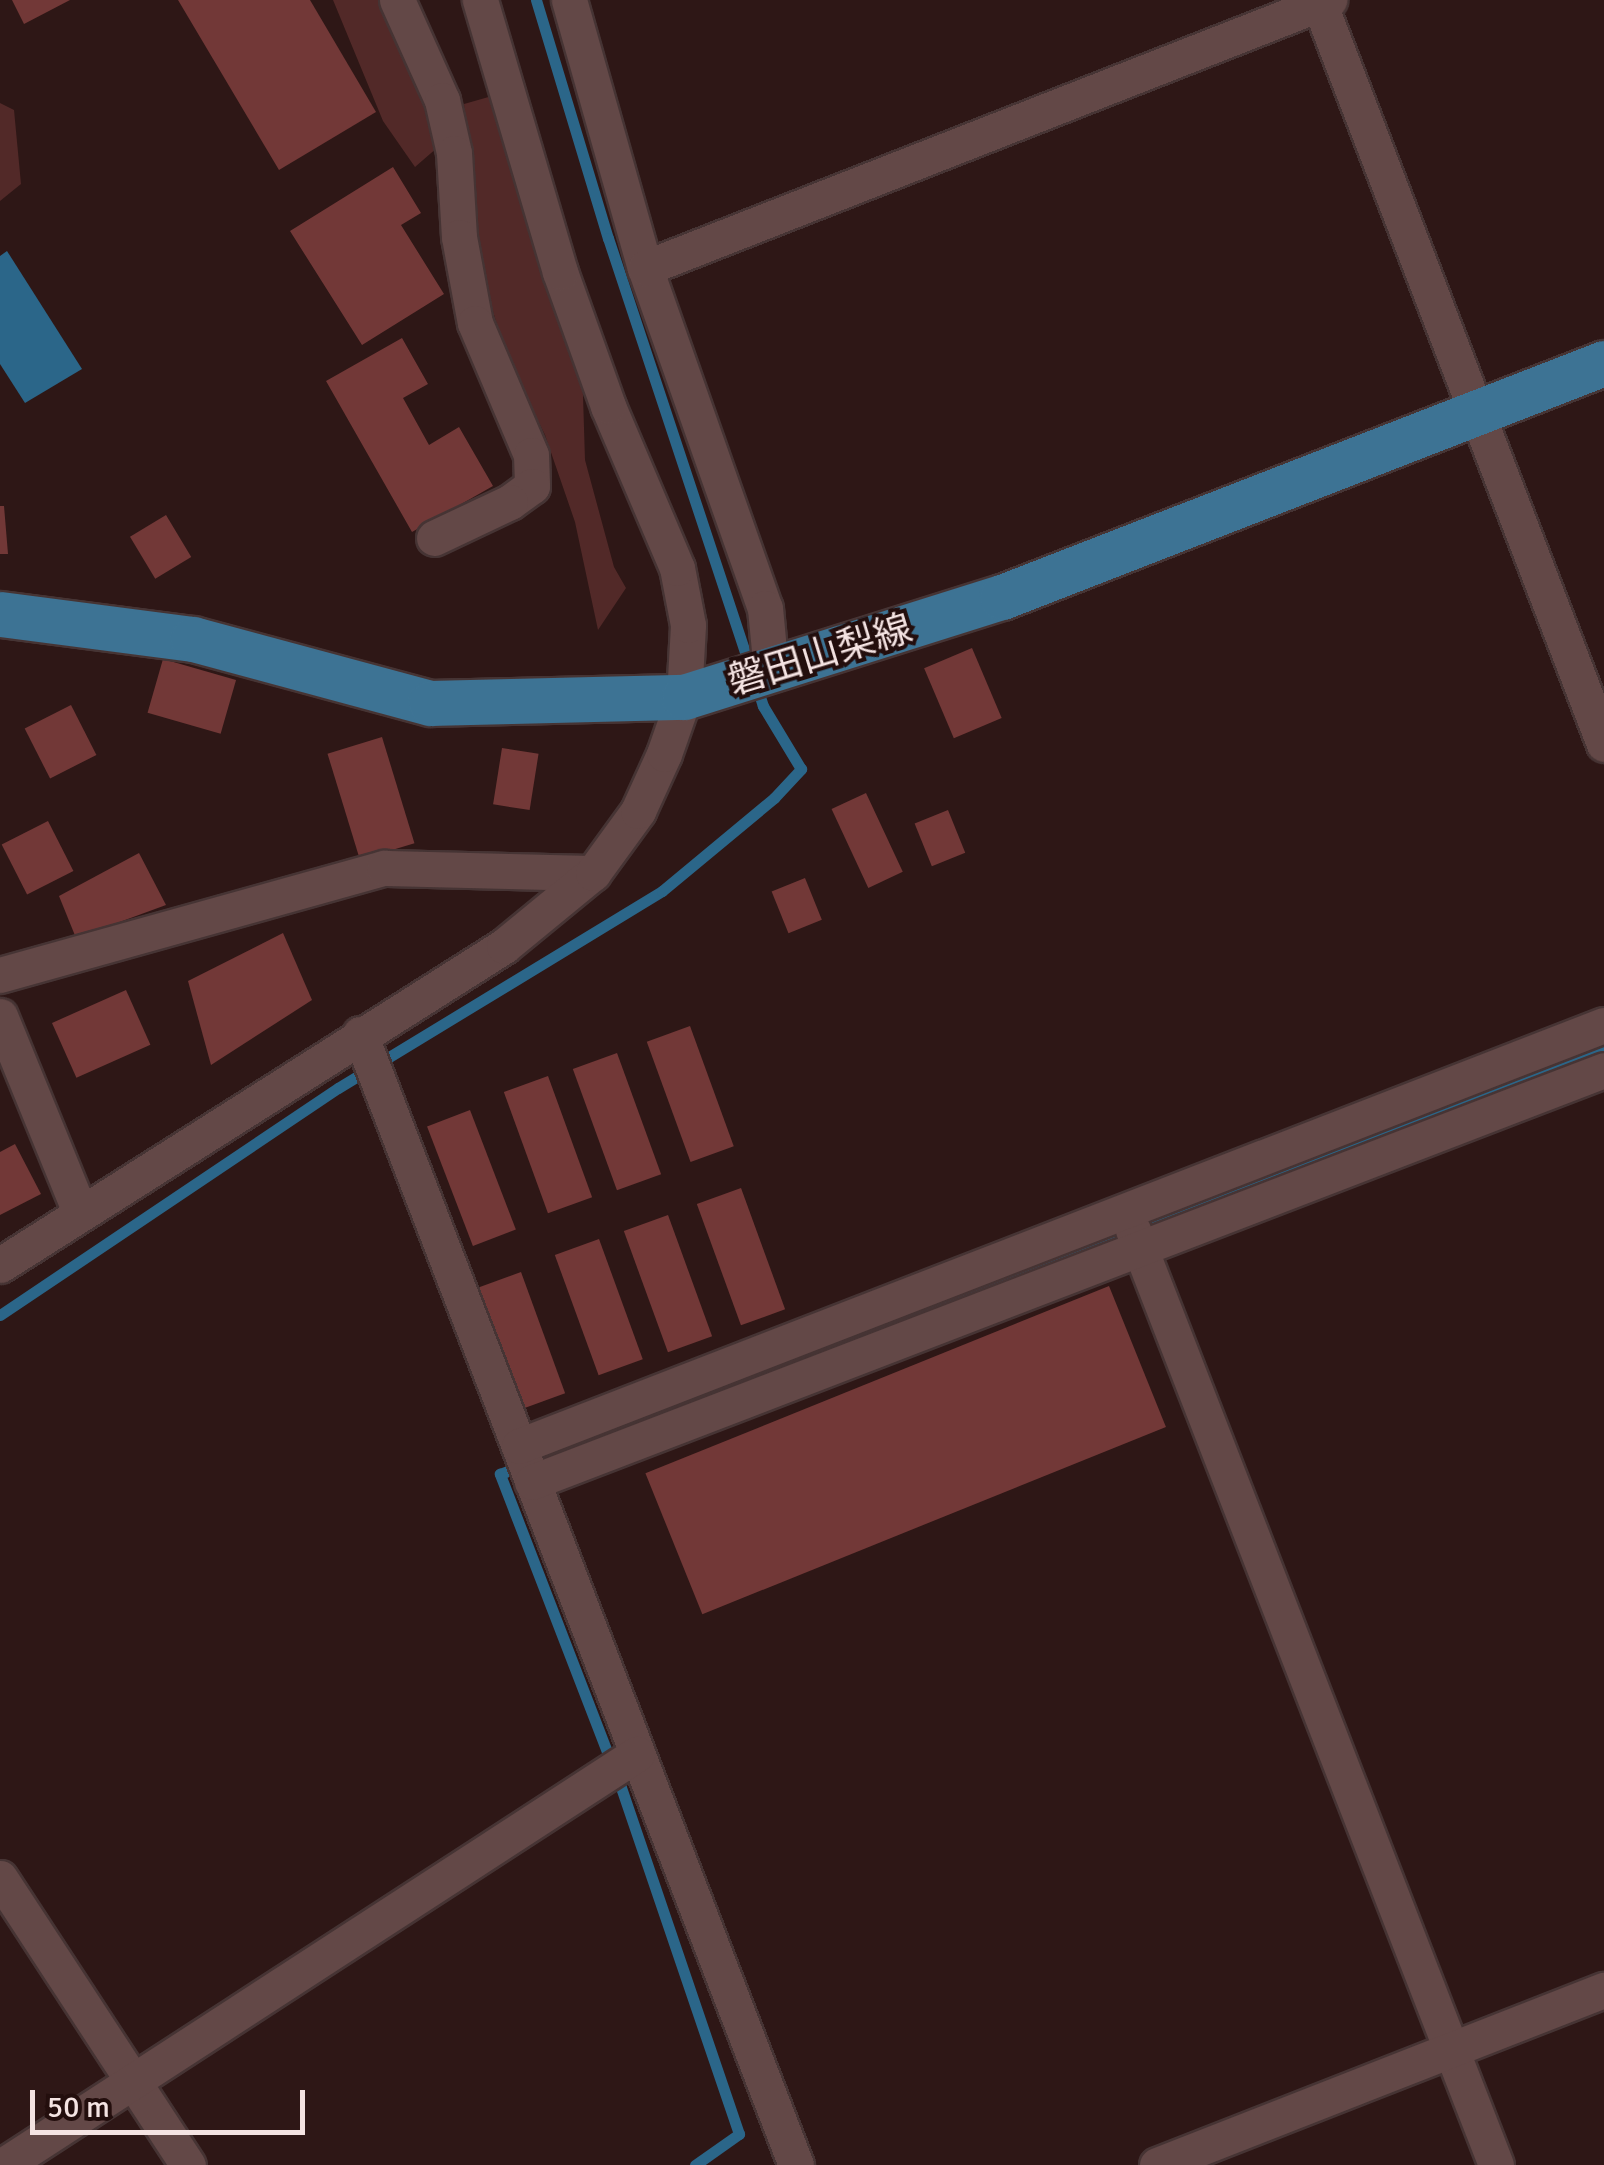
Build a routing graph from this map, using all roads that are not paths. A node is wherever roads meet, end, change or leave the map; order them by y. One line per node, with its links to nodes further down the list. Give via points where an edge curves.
1 (398, 0): 8 (street, via 442,100 475,323 531,455 532,486)
2 (480, 0): 11 (street, via 560,272 677,568 688,625)
3 (569, 0): 5 (street)
4 (1322, 1): 5 (street); 7 (street)
5 (645, 268): 10 (street, via 765,608)
6 (1604, 363): 7 (main road, 磐田山梨線)
7 (1476, 412): 10 (main road, 磐田山梨線, via 1002,597); 12 (street)
8 (434, 538)
9 (0, 614): 11 (main road, 磐田山梨線, via 193,639 432,703)
10 (771, 671): 11 (main road, 磐田山梨線)
11 (684, 697): 13 (street, via 638,811)
12 (1604, 744)
13 (593, 873): 14 (street, via 384,868); 17 (street, via 504,946)
14 (0, 975)
15 (0, 1016): 20 (street)
16 (1604, 1025): 19 (street)
17 (360, 1034): 20 (street); 23 (street)
18 (1604, 1070): 21 (street)
19 (1126, 1210): 21 (street); 23 (street)
20 (80, 1212): 22 (street)
21 (1140, 1248): 24 (street); 28 (street)
22 (0, 1265)
23 (519, 1446): 24 (street)
24 (532, 1482): 25 (street)
25 (637, 1754): 29 (street); 32 (street)
26 (0, 1878): 29 (street)
27 (1604, 1990): 28 (street)
28 (1453, 2048): 33 (street); 34 (street)
29 (133, 2080): 30 (street); 31 (street)
30 (4, 2165)
31 (188, 2165)
32 (796, 2165)
33 (1157, 2165)
34 (1496, 2165)

